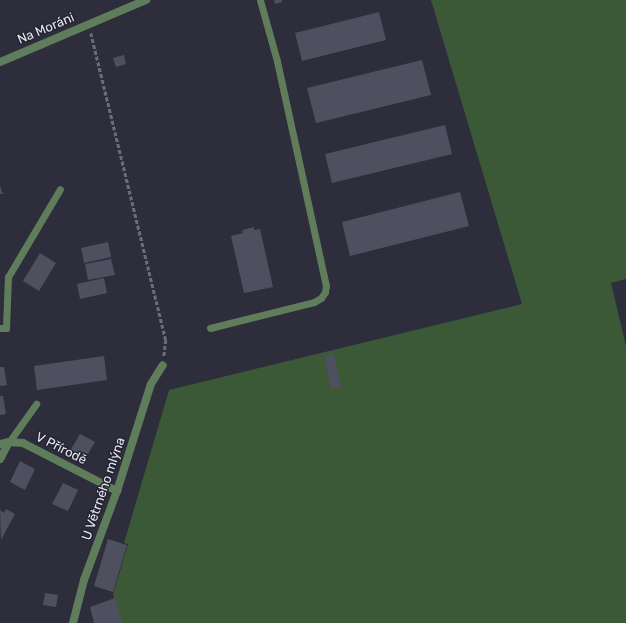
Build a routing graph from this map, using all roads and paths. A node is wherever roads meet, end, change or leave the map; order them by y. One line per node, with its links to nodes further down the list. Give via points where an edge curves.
1 (146, 0): 3 (street, Na Moráni)
2 (260, 0): 7 (lane, via 277,61 326,286 321,298 314,302)
3 (89, 24): 4 (street, Na Moráni); 8 (path, via 166,340)
4 (0, 62)
5 (60, 189): 6 (lane, via 8,277 6,328)
6 (0, 328)
7 (210, 328)
8 (163, 365): 13 (street, U Větrného mlýna, via 151,384)
9 (36, 404): 10 (lane)
10 (9, 442): 11 (street); 12 (street); 13 (street, V Přírodě, via 23,443)
11 (0, 444)
12 (0, 459)
13 (117, 491): 14 (street, U Větrného mlýna, via 84,580)
14 (73, 623)

